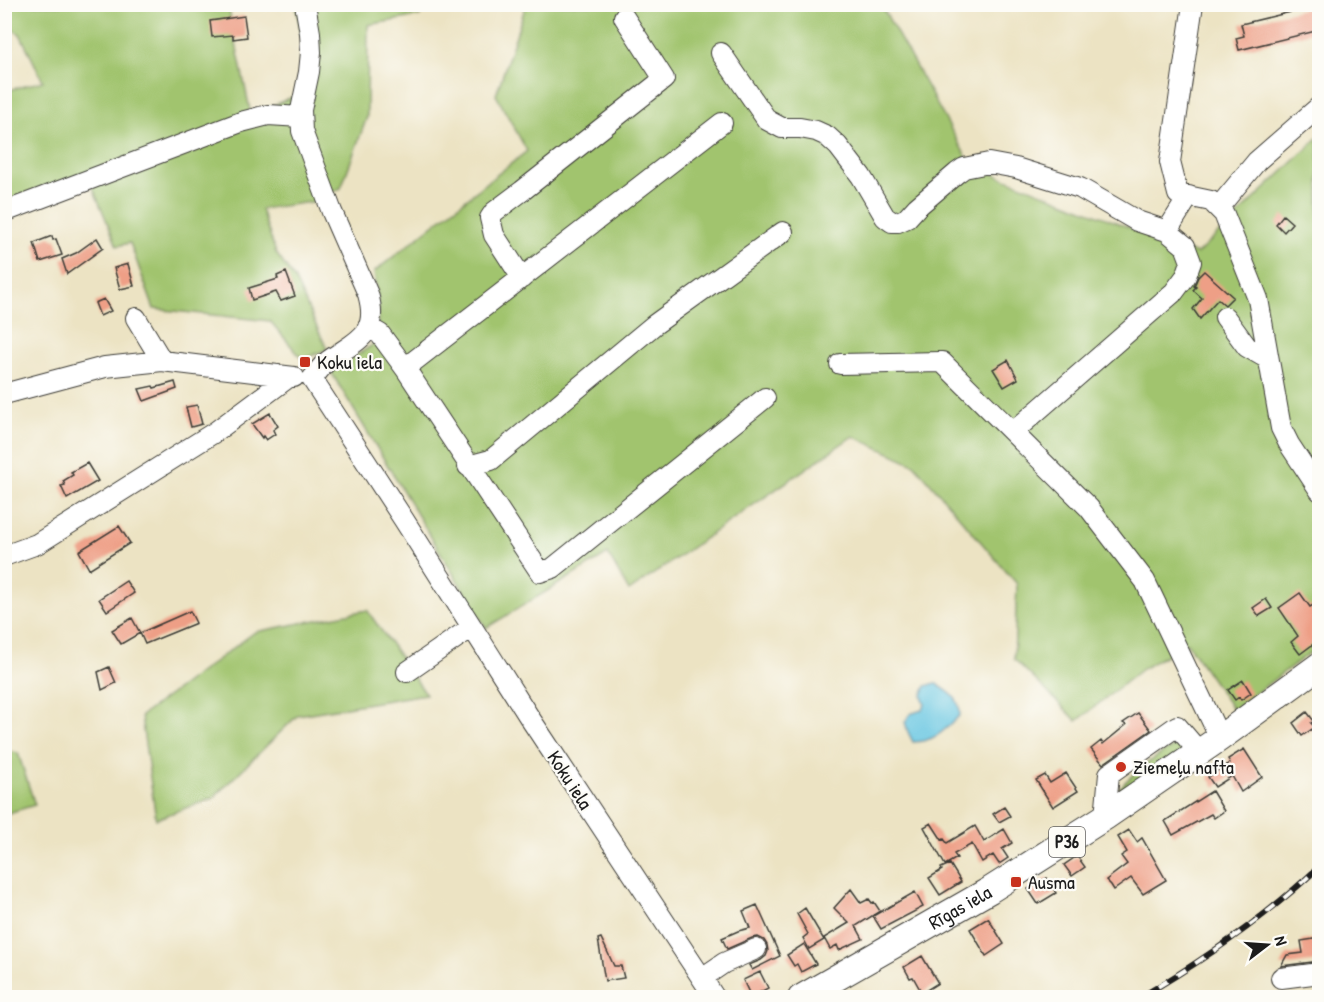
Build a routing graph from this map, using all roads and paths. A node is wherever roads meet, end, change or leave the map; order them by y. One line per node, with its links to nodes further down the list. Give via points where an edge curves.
1 (305, 4): 6 (street, via 311,52)
2 (1193, 4): 8 (street, via 1170,162 1178,194)
3 (624, 17): 13 (street, via 664,79 494,212 490,218 494,236)
4 (721, 53): 11 (street, via 767,120 782,128 816,131 838,146 892,222 907,218 964,168 988,163 1080,188 1137,221)
5 (1320, 106): 9 (street, via 1257,161)
6 (301, 117): 10 (street, via 268,115 242,122); 16 (street, via 302,131 332,212 368,294 372,316)
7 (722, 123): 13 (street)
8 (1189, 196): 9 (street, via 1211,201); 11 (street)
9 (1218, 208): 17 (street, via 1224,214 1258,298)
10 (4, 212)
11 (1167, 231): 25 (street, via 1185,246 1191,262 1174,292)
12 (783, 232): 26 (street, via 654,325 491,460)
13 (522, 278): 20 (street)
14 (1225, 317): 17 (street, via 1247,347)
15 (136, 318): 18 (street)
16 (368, 327): 20 (street, via 380,334); 22 (street, via 357,342 326,362)
17 (1268, 359): 27 (street, via 1281,428)
18 (162, 361): 21 (street); 23 (street, via 105,367)
19 (840, 364): 25 (street, via 942,362)
20 (405, 368): 26 (street)
21 (289, 377): 22 (street); 28 (street, via 215,432 37,544)
22 (312, 379): 29 (street, Koku iela)
23 (4, 394)
24 (765, 398): 26 (street, via 553,568 540,572)
25 (1013, 432): 32 (street, via 1089,508 1145,581)
26 (468, 466)
27 (1320, 491)
28 (4, 556)
29 (472, 627): 31 (street); 36 (street, Koku iela)
30 (1320, 665): 32 (main road, Rīgas iela / P36)
31 (407, 672)
32 (1210, 746): 33 (main road, Rīgas iela / P36); 33 (street, via 1177,726 1108,774)
33 (1105, 817): 39 (main road, Rīgas iela / P36, via 990,890)
34 (756, 949): 36 (street)
35 (1320, 973): 37 (street)
36 (702, 978): 38 (street, Koku iela)
37 (1281, 978)
38 (715, 998)
39 (801, 998)

